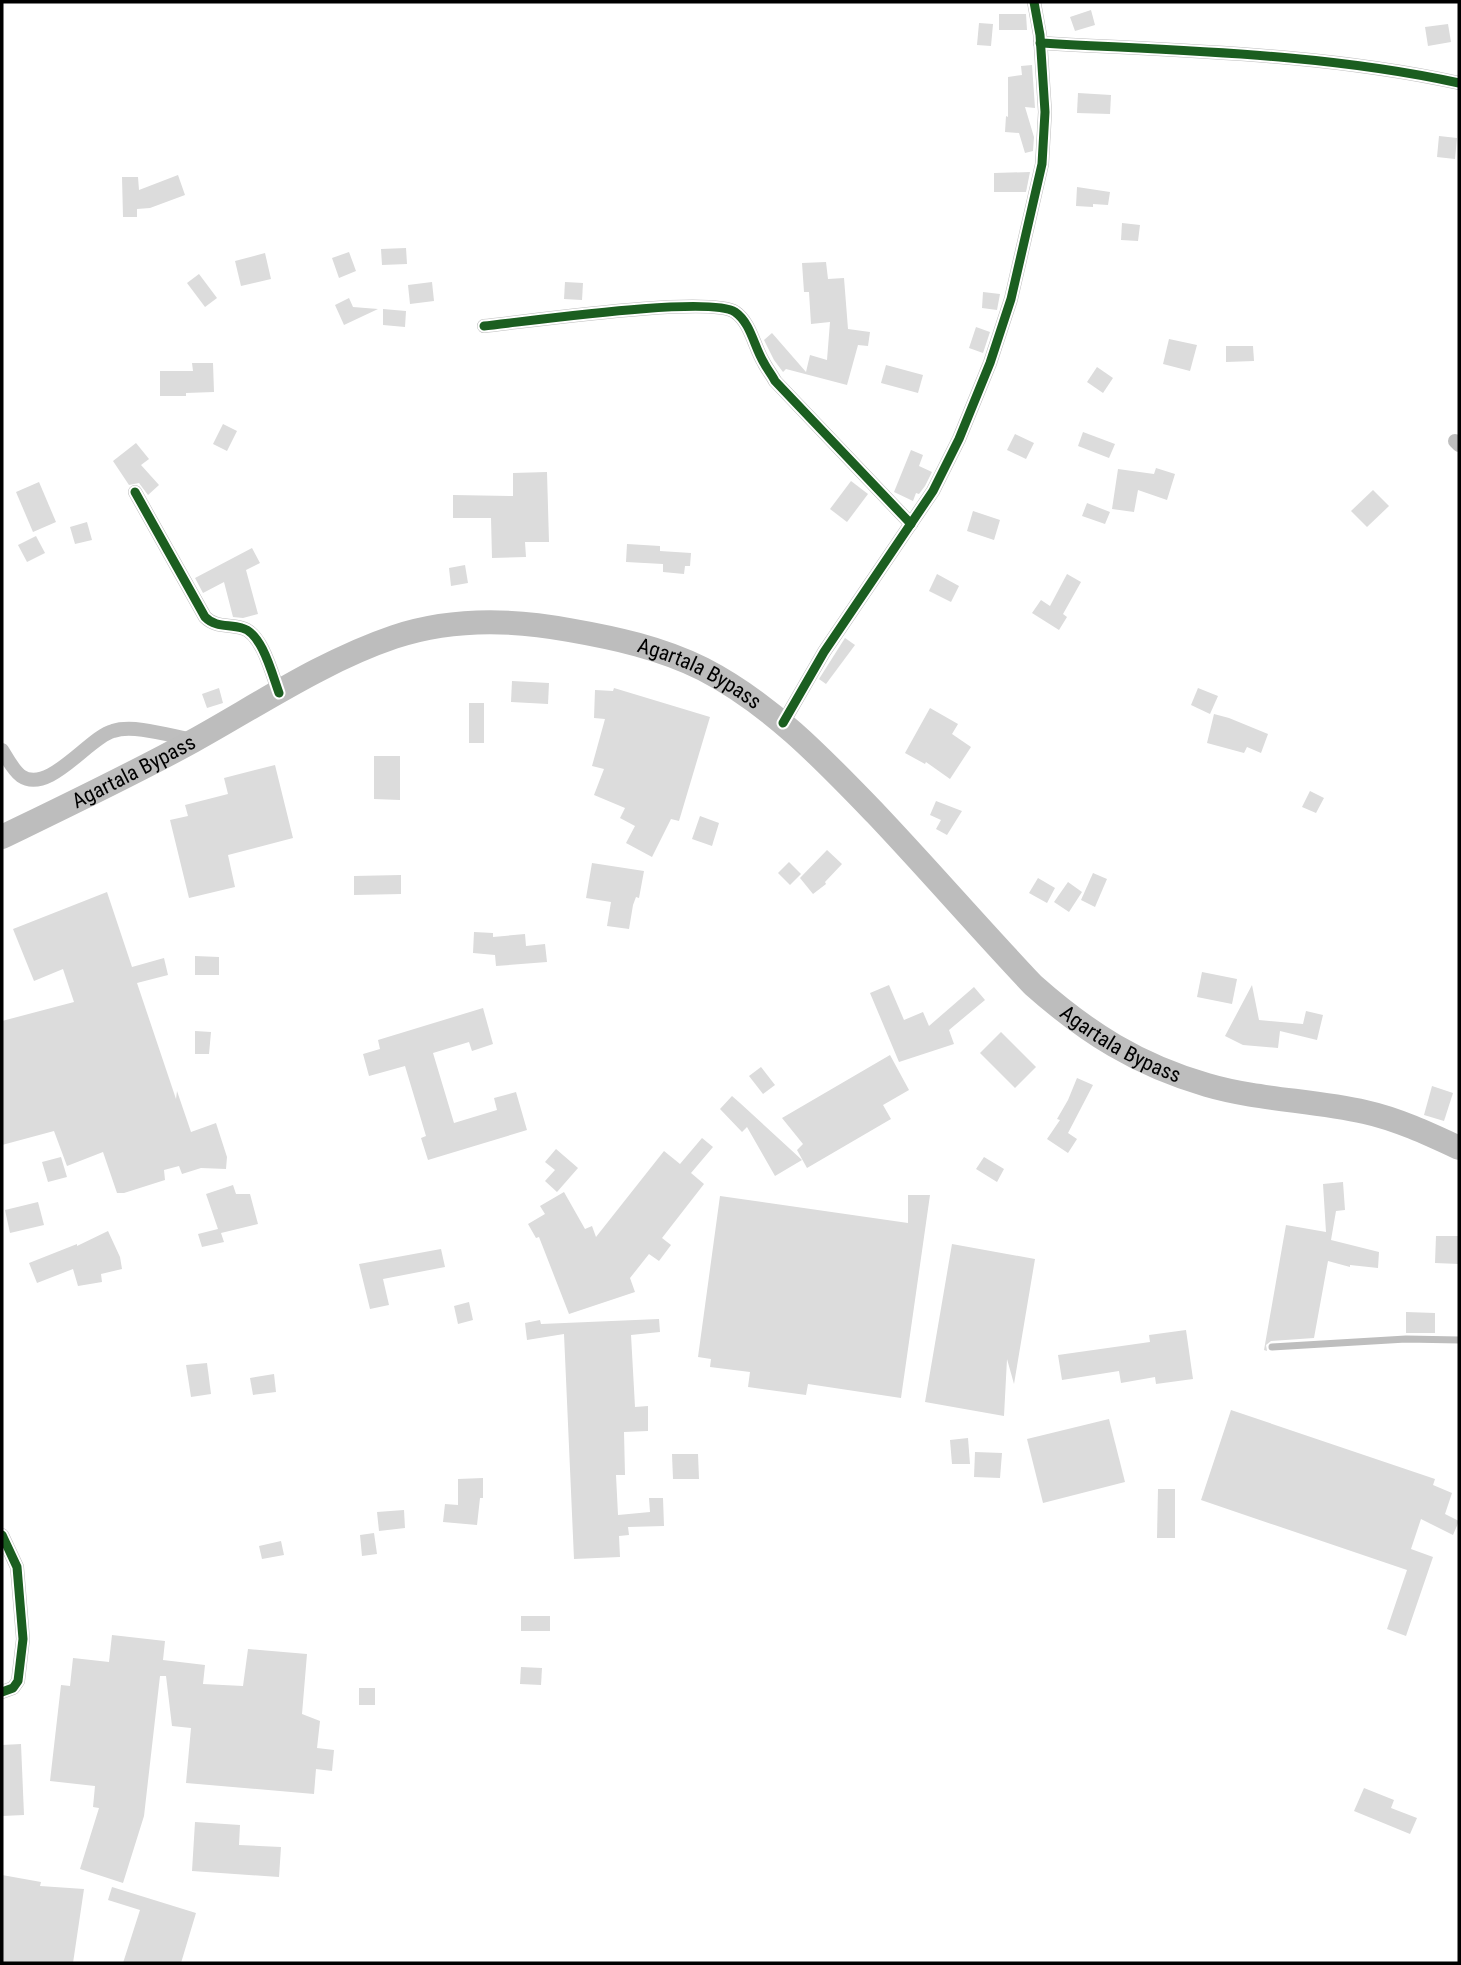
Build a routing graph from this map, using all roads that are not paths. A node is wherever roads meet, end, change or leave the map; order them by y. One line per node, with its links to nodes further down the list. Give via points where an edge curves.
1 (1034, 2): 2 (street)
2 (1040, 43): 3 (street, via 1311,59); 6 (street, via 1045,112 1042,163 1012,299 959,439)
3 (1459, 83)
4 (484, 327): 6 (street, via 634,310 723,307 736,313 747,327 775,381)
5 (135, 492): 7 (street, via 205,617 211,623 253,633)
6 (911, 524): 8 (street, via 824,652)
7 (279, 693): 8 (highway, Agartala Bypass, via 392,638 427,627 500,622 550,626 663,652 742,692); 9 (highway, Agartala Bypass)
8 (783, 723): 12 (highway, Agartala Bypass, via 849,786 1033,985 1096,1035 1134,1058 1209,1086 1367,1112)
9 (194, 740): 10 (street, via 137,730 112,731 76,759 32,780 16,772); 11 (highway, Agartala Bypass)
10 (2, 750)
11 (2, 837)
12 (1459, 1148)
13 (1459, 1340): 14 (lane)
14 (1272, 1347)
15 (2, 1535): 16 (street, via 17,1567 23,1639 18,1681)
16 (2, 1692)

